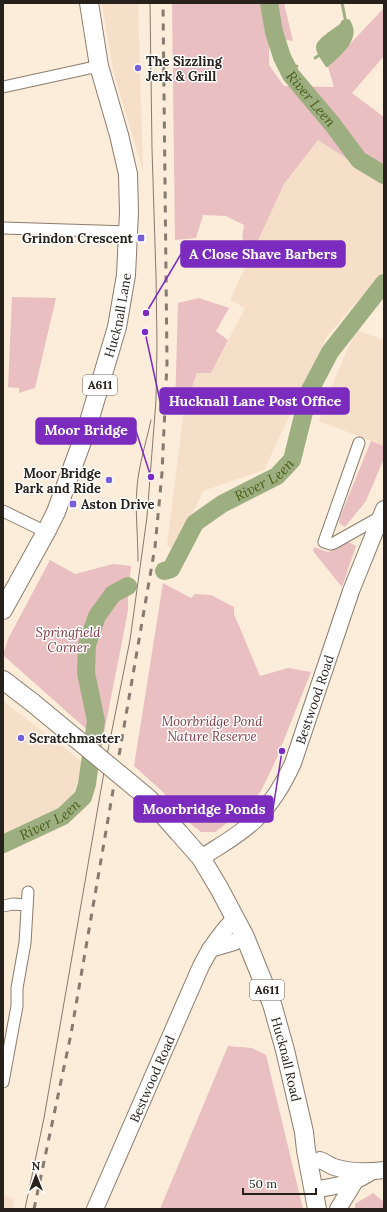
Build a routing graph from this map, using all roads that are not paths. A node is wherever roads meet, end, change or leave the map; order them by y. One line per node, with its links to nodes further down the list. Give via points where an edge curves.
1 (89, 3): 2 (main road, Hucknall Lane / A611)
2 (99, 66): 3 (street); 5 (main road, Hucknall Lane / A611, via 128,174)
3 (3, 87)
4 (3, 228): 5 (street)
5 (129, 232): 9 (main road, Hucknall Lane / A611, via 125,282 114,337 87,428)
6 (359, 449): 8 (street, via 324,542 334,543)
7 (3, 511): 9 (street)
8 (383, 512): 12 (street, Bestwood Road, via 351,591 287,778 256,820)
9 (46, 532): 10 (main road, Hucknall Lane / A611)
10 (3, 610)
11 (3, 680): 12 (main road, A611, bridge, via 148,798)
12 (201, 858): 16 (main road, Hucknall Road / A611)
13 (28, 892): 14 (street)
14 (27, 905): 15 (street); 19 (street, via 17,1006)
15 (3, 906)
16 (235, 918): 17 (main road, Hucknall Road / A611); 18 (street, Bestwood Road)
17 (245, 937): 18 (street); 23 (main road, Hucknall Road / A611, via 275,1013 304,1132 316,1146)
18 (210, 948): 24 (street, Bestwood Road)
19 (6, 1051): 20 (street)
20 (3, 1082)
21 (378, 1171): 22 (street, via 364,1177)
22 (350, 1175): 23 (street); 23 (street, via 327,1163); 27 (street)
23 (319, 1178): 25 (main road, Hucknall Road / A611); 26 (main road, Hucknall Road / A611)
24 (95, 1209)
25 (317, 1209)
26 (330, 1209)
27 (338, 1209)

